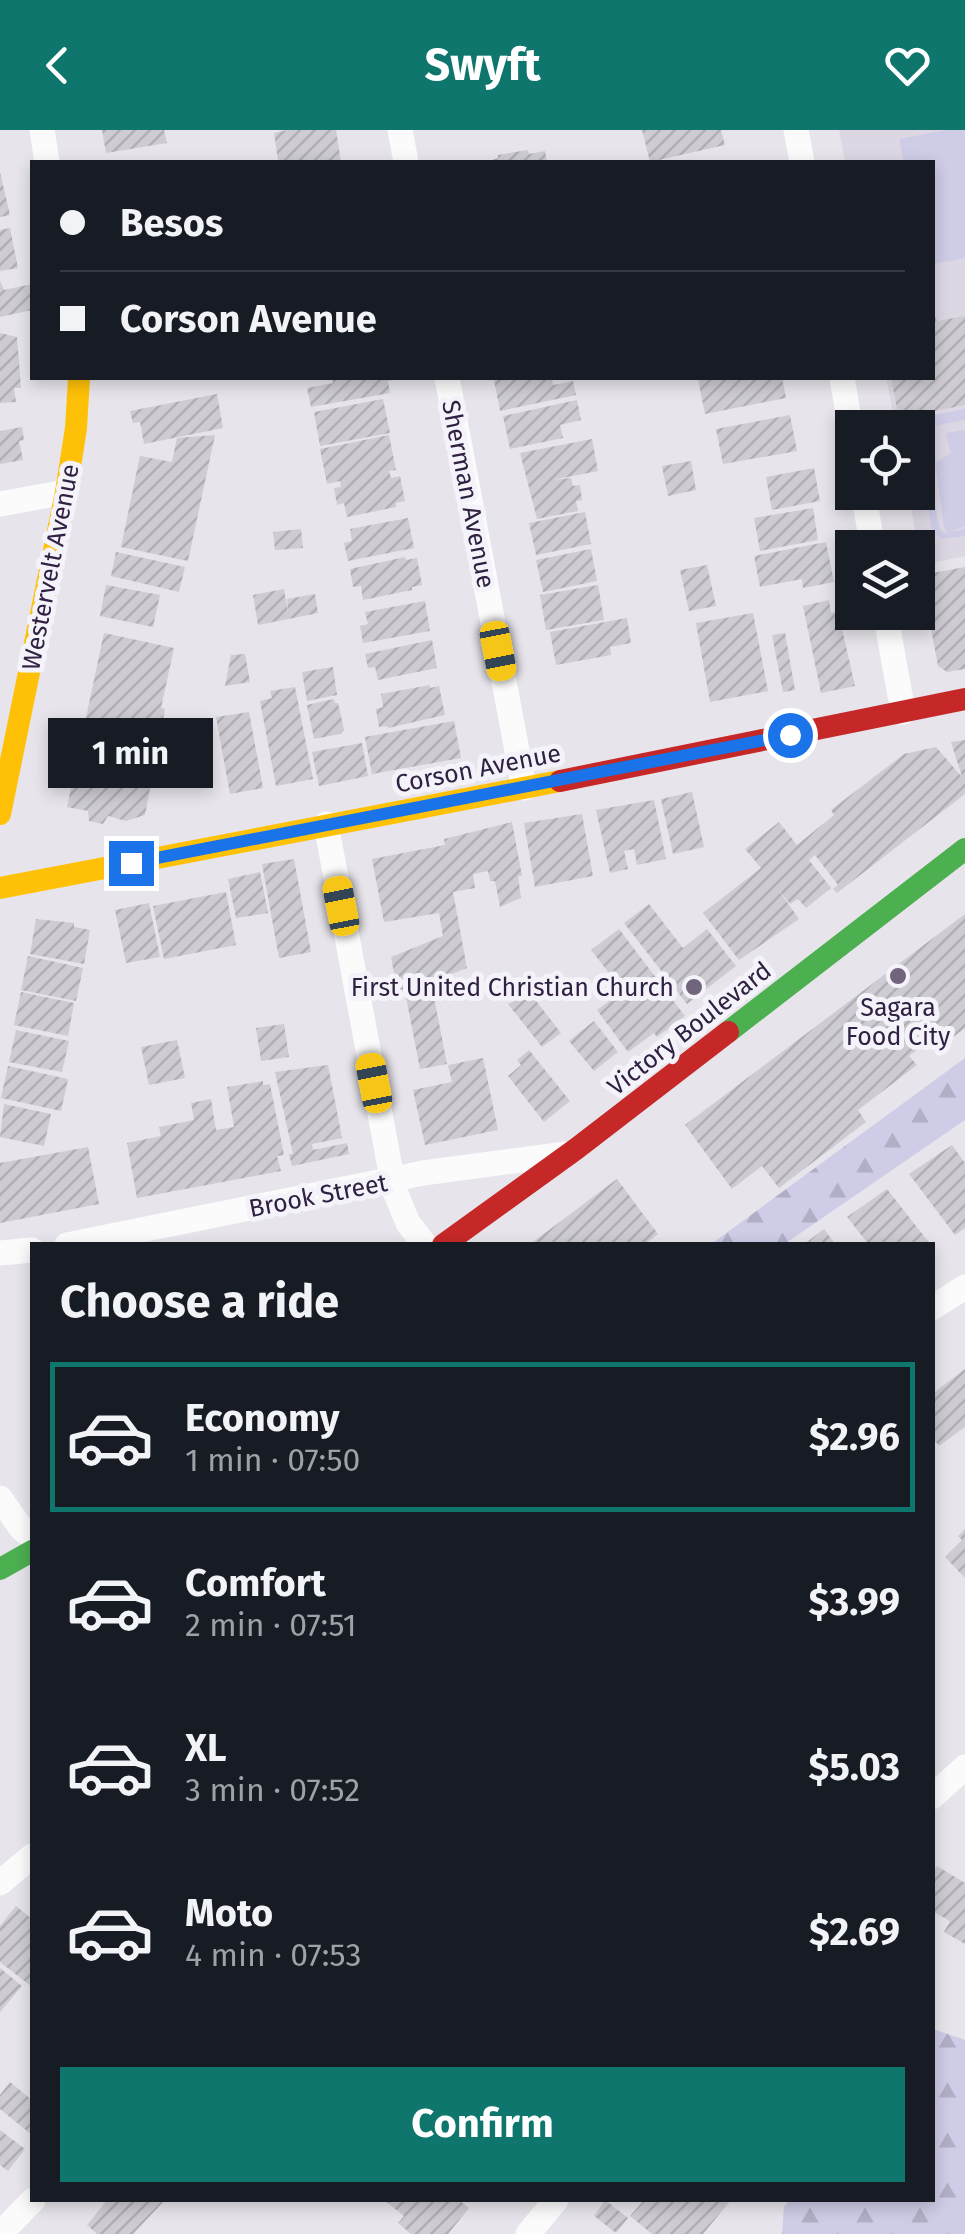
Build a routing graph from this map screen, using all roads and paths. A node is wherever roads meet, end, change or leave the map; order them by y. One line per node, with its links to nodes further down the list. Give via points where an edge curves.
1 (42, 130): 4 (street)
2 (400, 130): 5 (street)
3 (796, 130): 6 (street)
4 (46, 160)
5 (406, 160)
6 (802, 160)
7 (79, 380): 11 (street, Westervelt Avenue)
8 (447, 380): 16 (street, Sherman Avenue)
9 (842, 380): 10 (street)
10 (848, 410)
11 (66, 492): 12 (street); 17 (street, Westervelt Avenue)
12 (0, 504)
13 (888, 630): 15 (street)
14 (965, 700): 15 (street, Corson Avenue)
15 (904, 712): 16 (street, Corson Avenue)
16 (524, 788): 18 (street, Corson Avenue)
17 (0, 814)
18 (326, 824): 20 (street, Corson Avenue); 22 (street)
19 (965, 850): 21 (street, Victory Boulevard)
20 (0, 888)
21 (571, 1153): 22 (street, Brook Street); 25 (street, Victory Boulevard)
22 (393, 1180): 23 (street, Brook Street); 24 (street, via 404,1216)
23 (81, 1242)
24 (423, 1242)
25 (447, 1242)
26 (30, 1250): 27 (street)
27 (0, 1253)
28 (965, 1287): 29 (street)
29 (935, 1306)
30 (0, 1498): 31 (street)
31 (30, 1535)
32 (30, 1552): 33 (street)
33 (0, 1569)
34 (965, 1767): 35 (street)
35 (935, 1794)
36 (30, 1858): 37 (street)
37 (0, 1883)
38 (31, 2202): 40 (street)
39 (554, 2202): 41 (street)
40 (0, 2234)
41 (528, 2234)

